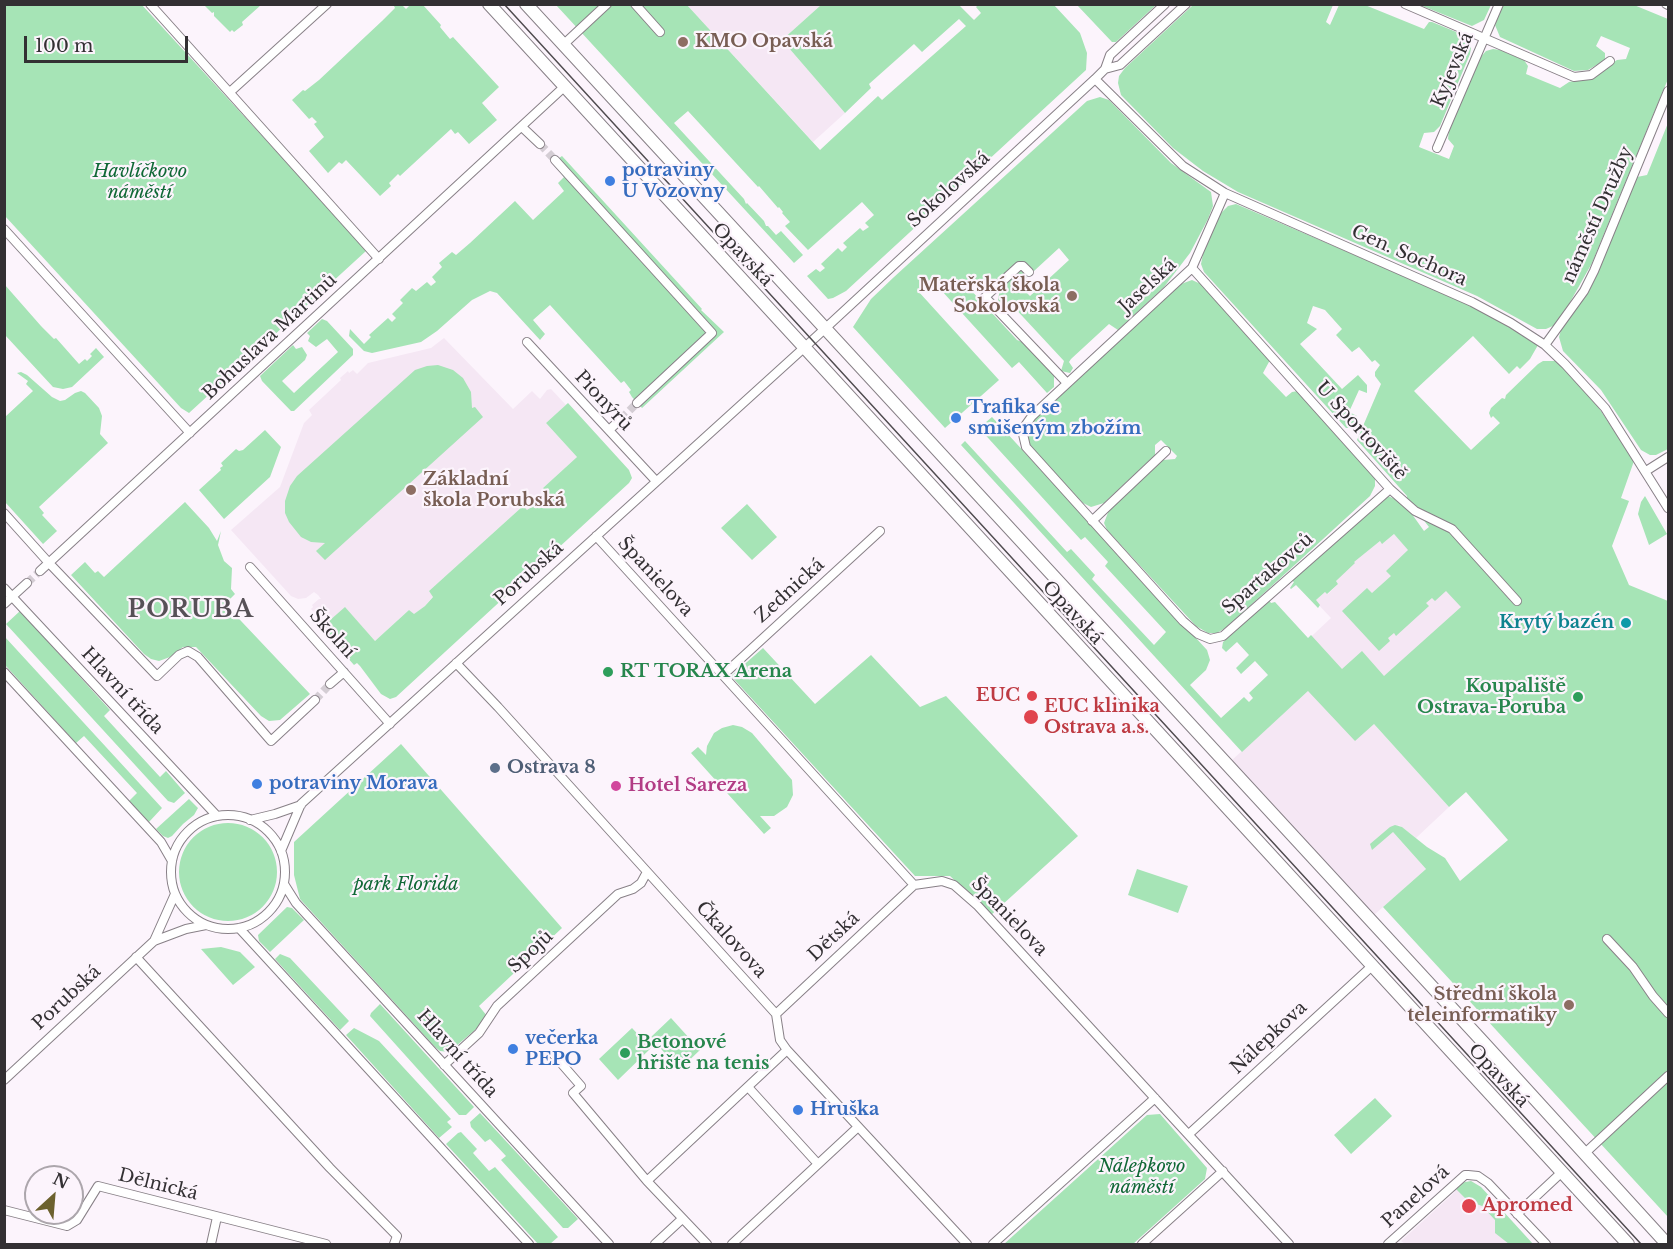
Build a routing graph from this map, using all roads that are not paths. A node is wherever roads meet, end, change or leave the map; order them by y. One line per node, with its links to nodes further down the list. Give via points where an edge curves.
1 (150, 4): 19 (street)
2 (327, 4): 19 (street)
3 (489, 4): 17 (main road, Opavská)
4 (526, 4): 13 (main road, Opavská)
5 (607, 4): 13 (street)
6 (635, 4): 11 (street)
7 (1165, 4): 15 (street, Sokolovská, via 1110,56)
8 (1186, 4): 15 (street, Sokolovská, via 1120,65)
9 (1405, 4): 12 (street)
10 (1498, 4): 12 (street, Kyjevská)
11 (660, 32)
12 (1484, 39): 14 (street, via 1574,77 1591,75); 22 (street, Kyjevská)
13 (563, 45): 29 (main road, Opavská)
14 (1610, 62)
15 (1105, 69): 16 (street, Sokolovská)
16 (1095, 79): 24 (street, Gen. Sochora, via 1183,165); 29 (street, Sokolovská)
17 (564, 87): 20 (street, Bohuslava Martinů); 32 (main road, Opavská)
18 (1668, 91): 31 (street, náměstí Družby, via 1594,271)
19 (230, 92): 26 (street)
20 (522, 126): 21 (street); 26 (street, Bohuslava Martinů)
21 (540, 144)
22 (1437, 148)
23 (555, 160): 34 (street, via 712,333)
24 (1225, 193): 27 (street, Jaselská); 31 (street, Gen. Sochora, via 1472,302)
25 (4, 229): 37 (street)
26 (379, 260): 37 (street, Bohuslava Martinů)
27 (1192, 268): 33 (street, Jaselská); 42 (street, U Sportoviště)
28 (1029, 272): 33 (street, via 1019,266 986,297)
29 (821, 332): 32 (street, Porubská); 89 (main road, Opavská)
30 (527, 342): 36 (street, Pionýrů)
31 (1545, 345): 40 (street, Gen. Sochora, via 1605,408)
32 (803, 348): 41 (street, Porubská); 77 (main road, Opavská)
33 (1067, 383): 45 (street, Jaselská, via 1022,430 1026,447)
34 (638, 403)
35 (621, 419): 36 (street)
36 (609, 430): 41 (street, Pionýrů)
37 (190, 433): 48 (street, Bohuslava Martinů)
38 (1166, 451): 45 (street)
39 (1668, 457): 40 (street)
40 (1646, 471): 43 (street, Gen. Sochora)
41 (656, 481): 47 (street, Porubská)
42 (1390, 489): 45 (street, Spartakovců, via 1223,636 1210,639 1183,621); 54 (street, U Sportoviště, via 1415,511 1452,529)
43 (1668, 508)
44 (4, 513): 48 (street)
45 (1092, 520)
46 (880, 531): 59 (street, Zednická)
47 (596, 536): 56 (street, Porubská); 59 (street, Španielova)
48 (49, 563): 50 (street, Bohuslava Martinů); 61 (street, via 157,676 188,651 198,657 271,741)
49 (250, 567): 58 (street, Školní)
50 (40, 571)
51 (27, 583): 53 (street)
52 (4, 588): 53 (street, Hlavní třída)
53 (13, 597): 55 (street); 64 (street, Hlavní třída)
54 (1517, 601)
55 (4, 604)
56 (456, 663): 62 (street, Porubská); 68 (street, Čkalovova)
57 (4, 672): 67 (street, via 161,842)
58 (344, 672): 60 (street); 62 (street, Školní)
59 (723, 675): 70 (street, Španielova)
60 (330, 684)
61 (315, 700)
62 (390, 724): 63 (street, Porubská)
63 (301, 804): 65 (street); 66 (street, Porubská)
64 (217, 816): 65 (street); 67 (street, via 187,832)
65 (250, 820): 66 (street, via 268,832)
66 (281, 851): 69 (street)
67 (172, 861): 71 (street)
68 (647, 872): 79 (street, Čkalovova); 82 (street, Spojů, via 641,883 618,894 498,1006 479,1034)
69 (284, 884): 73 (street, via 268,913); 82 (street, Hlavní třída, via 296,903)
70 (914, 885): 79 (street, Dětská); 86 (street, Španielova, via 942,880 978,906)
71 (175, 894): 72 (street, via 187,913); 75 (street, Porubská)
72 (206, 925): 73 (street); 75 (street, Porubská)
73 (239, 928): 101 (street)
74 (1607, 939): 78 (street)
75 (154, 941): 76 (street, Porubská)
76 (136, 957): 84 (street, Porubská); 100 (street, via 397,1236)
77 (1372, 966): 88 (street, Nálepkova); 92 (main road, Opavská)
78 (1668, 1013)
79 (776, 1014): 80 (street, via 780,1040)
80 (787, 1050): 85 (street); 87 (street)
81 (555, 1055): 93 (street, via 581,1086 573,1093)
82 (444, 1065): 102 (street, Hlavní třída)
83 (1668, 1076): 89 (street)
84 (4, 1080)
85 (748, 1087): 90 (street); 93 (street)
86 (1155, 1098): 88 (street, Španielova); 107 (street)
87 (858, 1127): 90 (street); 106 (street)
88 (1189, 1134): 91 (street, Španielova)
89 (1584, 1154): 113 (main road, Opavská)
90 (818, 1164): 105 (street)
91 (1222, 1171): 108 (street); 109 (street, Španielova)
92 (1562, 1172): 95 (street); 112 (main road, Opavská)
93 (647, 1181): 97 (street)
94 (4, 1210): 96 (street, Dělnická, via 67,1226 77,1220 98,1186)
95 (1517, 1214): 110 (street, Panelová, via 1484,1179 1468,1174); 111 (street, Panelová)
96 (217, 1217): 98 (street, Dělnická); 99 (street, Dělnická)
97 (682, 1219): 103 (street); 104 (street)
98 (211, 1245)
99 (326, 1245)
100 (394, 1245)
101 (530, 1245)
102 (609, 1245)
103 (655, 1245)
104 (707, 1245)
105 (732, 1245)
106 (967, 1245)
107 (993, 1245)
108 (1142, 1245)
109 (1289, 1245)
110 (1388, 1245)
111 (1546, 1245)
112 (1628, 1245)
113 (1667, 1245)

